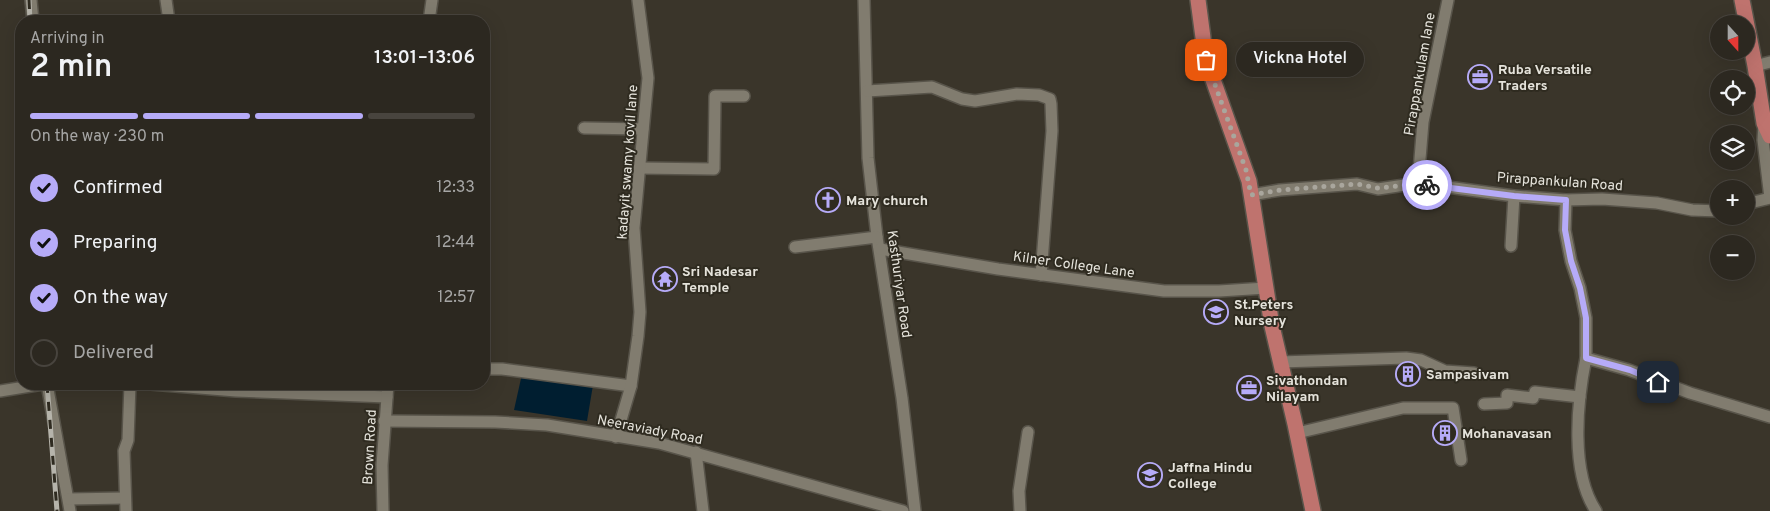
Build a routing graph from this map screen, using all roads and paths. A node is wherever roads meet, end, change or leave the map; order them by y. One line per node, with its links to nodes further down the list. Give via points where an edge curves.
1 (31, 0): 9 (street)
2 (166, 0): 10 (street)
3 (432, 0): 11 (street)
4 (638, 0): 16 (street, kadayit swamy kovil lane, via 648,78)
5 (864, 0): 13 (street, Kasthuriyar Road)
6 (1198, 0): 20 (main road, via 1206,60 1246,170)
7 (1448, 0): 19 (street, Pirappankulam lane, via 1423,122)
8 (1742, 0): 12 (main road)
9 (32, 15)
10 (168, 15)
11 (430, 15)
12 (1763, 64): 17 (main road)
13 (866, 91): 26 (street, Kasthuriyar Road, via 868,158); 30 (street, via 932,87 975,101 1017,94 1050,99 1052,131)
14 (744, 96): 18 (street, via 716,96 714,169)
15 (584, 128): 16 (street)
16 (643, 128): 18 (street, kadayit swamy kovil lane)
17 (1767, 130): 22 (street, via 1763,140)
18 (639, 168): 36 (street, kadayit swamy kovil lane, via 634,228 640,312)
19 (1418, 184): 20 (street, Pirappankulan Road, via 1378,188 1357,184); 21 (street, Pirappankulan Road)
20 (1251, 195): 31 (main road)
21 (1514, 196): 23 (street, Pirappankulan Road); 27 (street)
22 (1770, 198): 24 (street)
23 (1566, 200): 25 (street, Pirappankulan Road, via 1602,199); 32 (street, via 1565,230 1586,318)
24 (1755, 202)
25 (1710, 211)
26 (877, 237): 28 (street); 29 (street, Kasthuriyar Road)
27 (1511, 246)
28 (795, 247)
29 (880, 249): 30 (street, Kilner College Lane); 60 (street, Kasthuriyar Road)
30 (1041, 275): 31 (street, Kilner College Lane, via 1164,291)
31 (1266, 288): 33 (main road)
32 (1586, 358): 44 (street); 46 (street)
33 (1280, 362): 35 (street, via 1406,358 1421,360 1445,371); 49 (main road)
34 (490, 369): 36 (street)
35 (1474, 373)
36 (631, 386): 50 (street, kadayit swamy kovil lane)
37 (15, 389): 42 (street)
38 (48, 390): 54 (street)
39 (130, 390): 53 (street, via 128,440 124,451)
40 (270, 390): 43 (street)
41 (388, 390): 43 (street, Brown Road)
42 (0, 391)
43 (387, 397): 47 (street, Brown Road)
44 (1580, 397): 45 (street, via 1535,392 1533,398 1507,395 1506,403); 63 (street, via 1578,446 1587,493)
45 (1484, 404)
46 (1770, 417)
47 (384, 421): 50 (street, Neeraviady Road, via 521,423); 57 (street, Brown Road)
48 (1028, 432): 61 (street, via 1019,491)
49 (1297, 434): 52 (street, via 1403,408 1453,408); 62 (main road)
50 (616, 437): 51 (street, Neeraviady Road)
51 (696, 452): 58 (street); 59 (street, Neeraviady Road)
52 (1461, 460)
53 (125, 498): 54 (street); 56 (street)
54 (69, 499): 55 (street)
55 (70, 511)
56 (126, 511)
57 (383, 511)
58 (703, 511)
59 (903, 511)
60 (915, 511)
61 (1020, 511)
62 (1313, 511)
63 (1596, 511)

